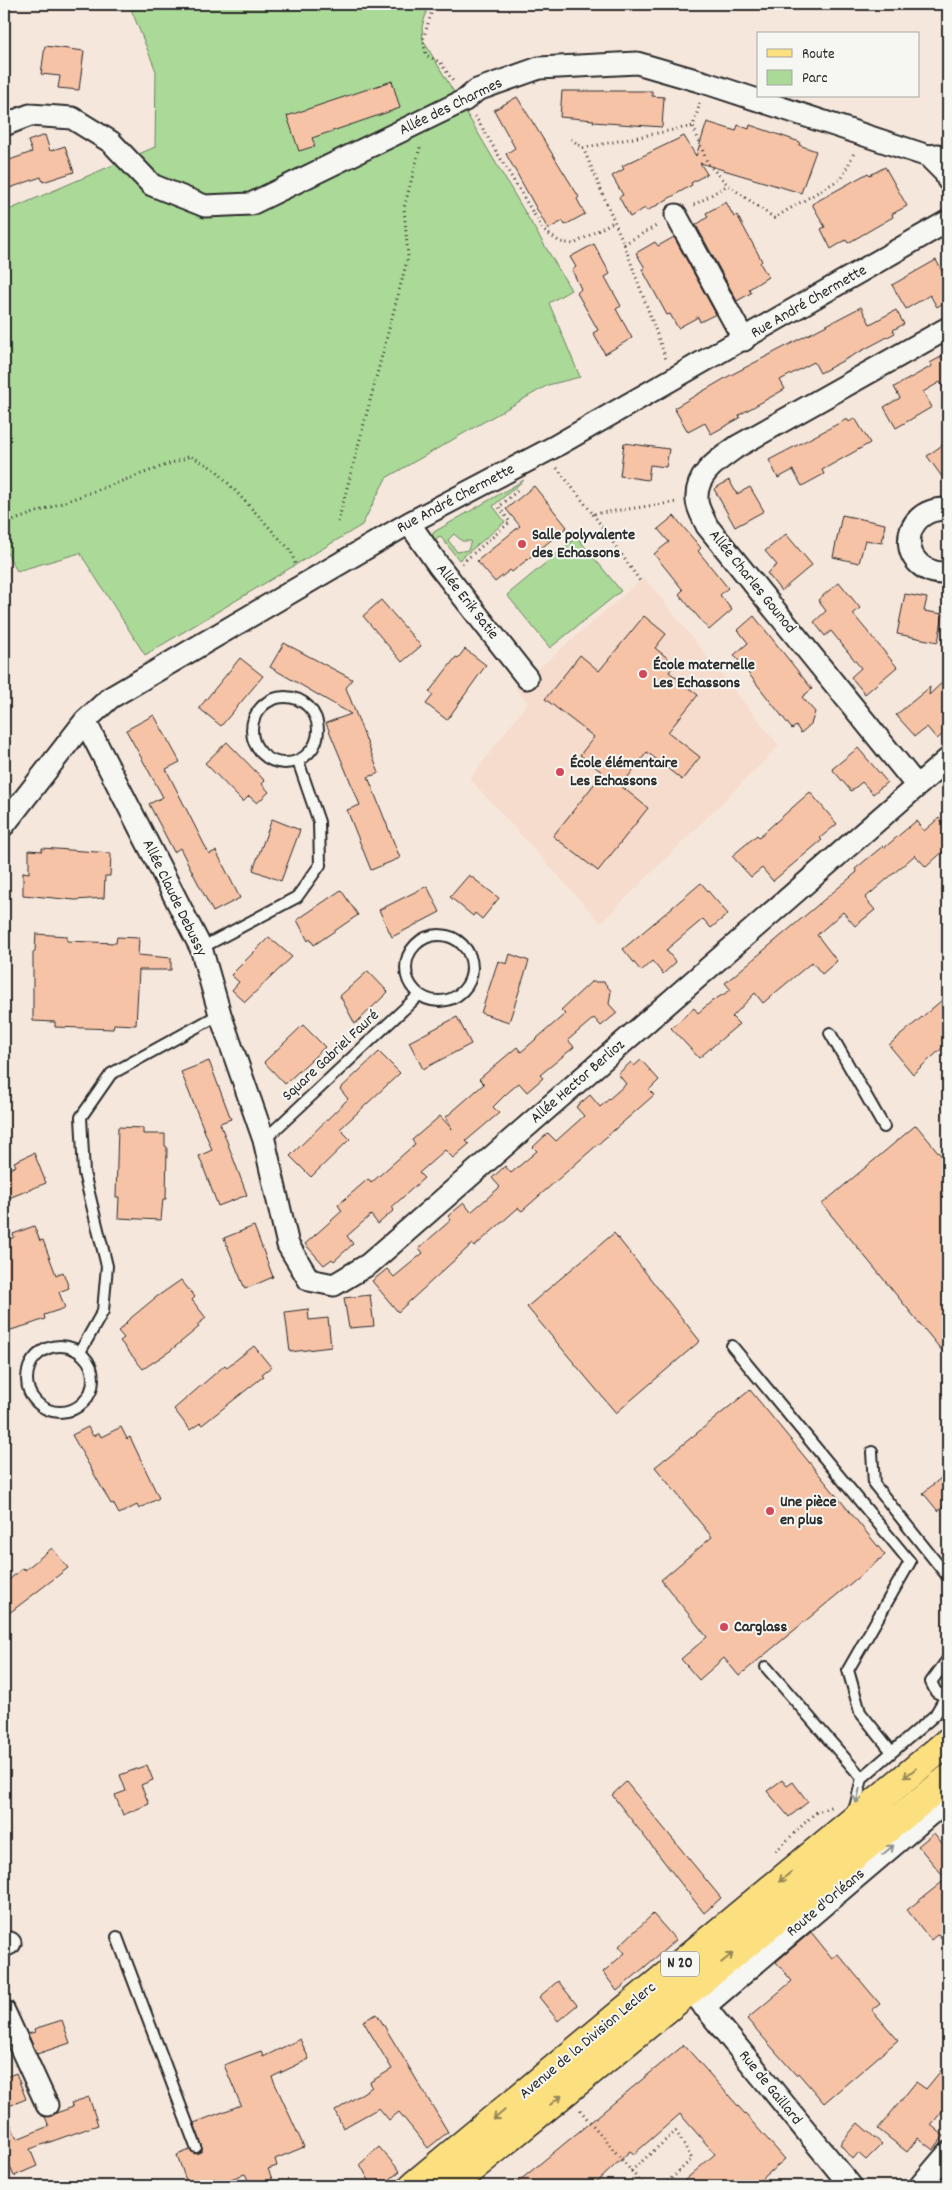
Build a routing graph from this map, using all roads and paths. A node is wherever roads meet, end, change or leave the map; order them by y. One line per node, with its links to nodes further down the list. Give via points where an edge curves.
1 (434, 4): 3 (path, via 423,40 426,55 440,64)
2 (706, 83): 3 (street, Allée des Charmes, via 637,63 539,68 477,90); 6 (path); 7 (street, Allée des Charmes)
3 (466, 100): 4 (street, Allée des Charmes); 13 (path, via 544,230 560,242 574,244)
4 (425, 119): 5 (street, Allée des Charmes, via 251,204 206,206 152,185 111,142 72,118 30,115); 23 (path, via 404,208 408,257)
5 (4, 125)
6 (693, 126): 7 (path, via 708,164 728,185 774,218 842,178); 9 (path)
7 (863, 135): 10 (street, Allée des Charmes)
8 (571, 139): 9 (path)
9 (583, 148): 13 (path)
10 (938, 157): 11 (street, Allée des Charmes)
11 (948, 180)
12 (676, 216): 16 (street)
13 (614, 222): 17 (path)
14 (948, 222): 16 (street, Rue André Chermette)
15 (948, 328): 20 (street, via 738,446 710,466 700,484)
16 (744, 340): 17 (street, Rue André Chermette)
17 (674, 378): 24 (street, Rue André Chermette, via 554,447)
18 (553, 464): 22 (path)
19 (523, 486): 26 (path, via 499,507 510,522)
20 (697, 501): 22 (path); 34 (street, Allée Charles Gounod, via 707,526)
21 (948, 509): 27 (street, via 933,509 916,520 909,545 922,568 937,574)
22 (593, 514): 28 (path)
23 (338, 522)
24 (409, 523): 29 (street, Rue André Chermette); 30 (street, Allée Erik Satie)
25 (4, 524): 29 (path, via 190,456 216,470 291,551)
26 (462, 563)
27 (948, 573)
28 (640, 581)
29 (303, 585): 31 (street, Rue André Chermette, via 110,698)
30 (527, 678)
31 (85, 721): 35 (street, Rue André Chermette); 36 (street, Allée Claude Debussy)
32 (948, 759): 34 (street, Allée Hector Berlioz)
33 (298, 761): 33 (lane, via 278,763 257,749 251,728 254,716 266,702 291,697 302,701 313,712 318,736 312,750); 36 (lane, via 319,822 320,865 297,897)
34 (917, 786): 41 (street, Allée Hector Berlioz, via 369,1264 334,1285 309,1280 288,1245)
35 (5, 822)
36 (201, 948): 38 (street, Allée Claude Debussy)
37 (420, 994): 37 (lane, via 406,973 412,948 434,934 456,939 467,949 472,962 472,974 466,987 458,996 445,1001); 41 (lane, Square Gabriel Fauré)
38 (220, 1014): 41 (street, Allée Claude Debussy); 43 (lane, via 111,1074 81,1118 84,1173 107,1266 103,1311)
39 (830, 1033): 40 (lane)
40 (884, 1126)
41 (264, 1140)
42 (732, 1346): 50 (lane, via 910,1562 848,1670 860,1712)
43 (80, 1352): 43 (lane, via 94,1374 87,1399 79,1407 66,1412 54,1412 41,1406 32,1398 27,1384 27,1373 33,1360 40,1352 55,1346 67,1346)
44 (872, 1452): 45 (lane, via 874,1484)
45 (948, 1576)
46 (948, 1659): 48 (lane, via 931,1682 936,1692)
47 (766, 1667): 51 (lane)
48 (947, 1696): 50 (lane, via 935,1715)
49 (948, 1742): 54 (main road, Avenue de la Division Leclerc / N 20, one-way to 54)
50 (892, 1752): 51 (lane)
51 (862, 1778): 54 (lane, one-way to 54)
52 (948, 1779): 56 (main road, Avenue de la Division Leclerc / N 20, one-way to 52)
53 (948, 1799): 56 (street, Route d'Orléans, one-way to 53)
54 (852, 1820): 63 (main road, Avenue de la Division Leclerc / N 20, one-way to 63)
55 (117, 1937): 60 (lane)
56 (697, 1998): 64 (main road, Avenue de la Division Leclerc / N 20, one-way to 56); 67 (street, Rue de Gaillard)
57 (4, 2011): 58 (street)
58 (47, 2105)
59 (580, 2110): 62 (path)
60 (196, 2147)
61 (948, 2154): 68 (street)
62 (631, 2171): 65 (path); 66 (path, via 676,2131 692,2159)
63 (413, 2186)
64 (450, 2186)
65 (644, 2186)
66 (663, 2186)
67 (851, 2186)
68 (920, 2186)

